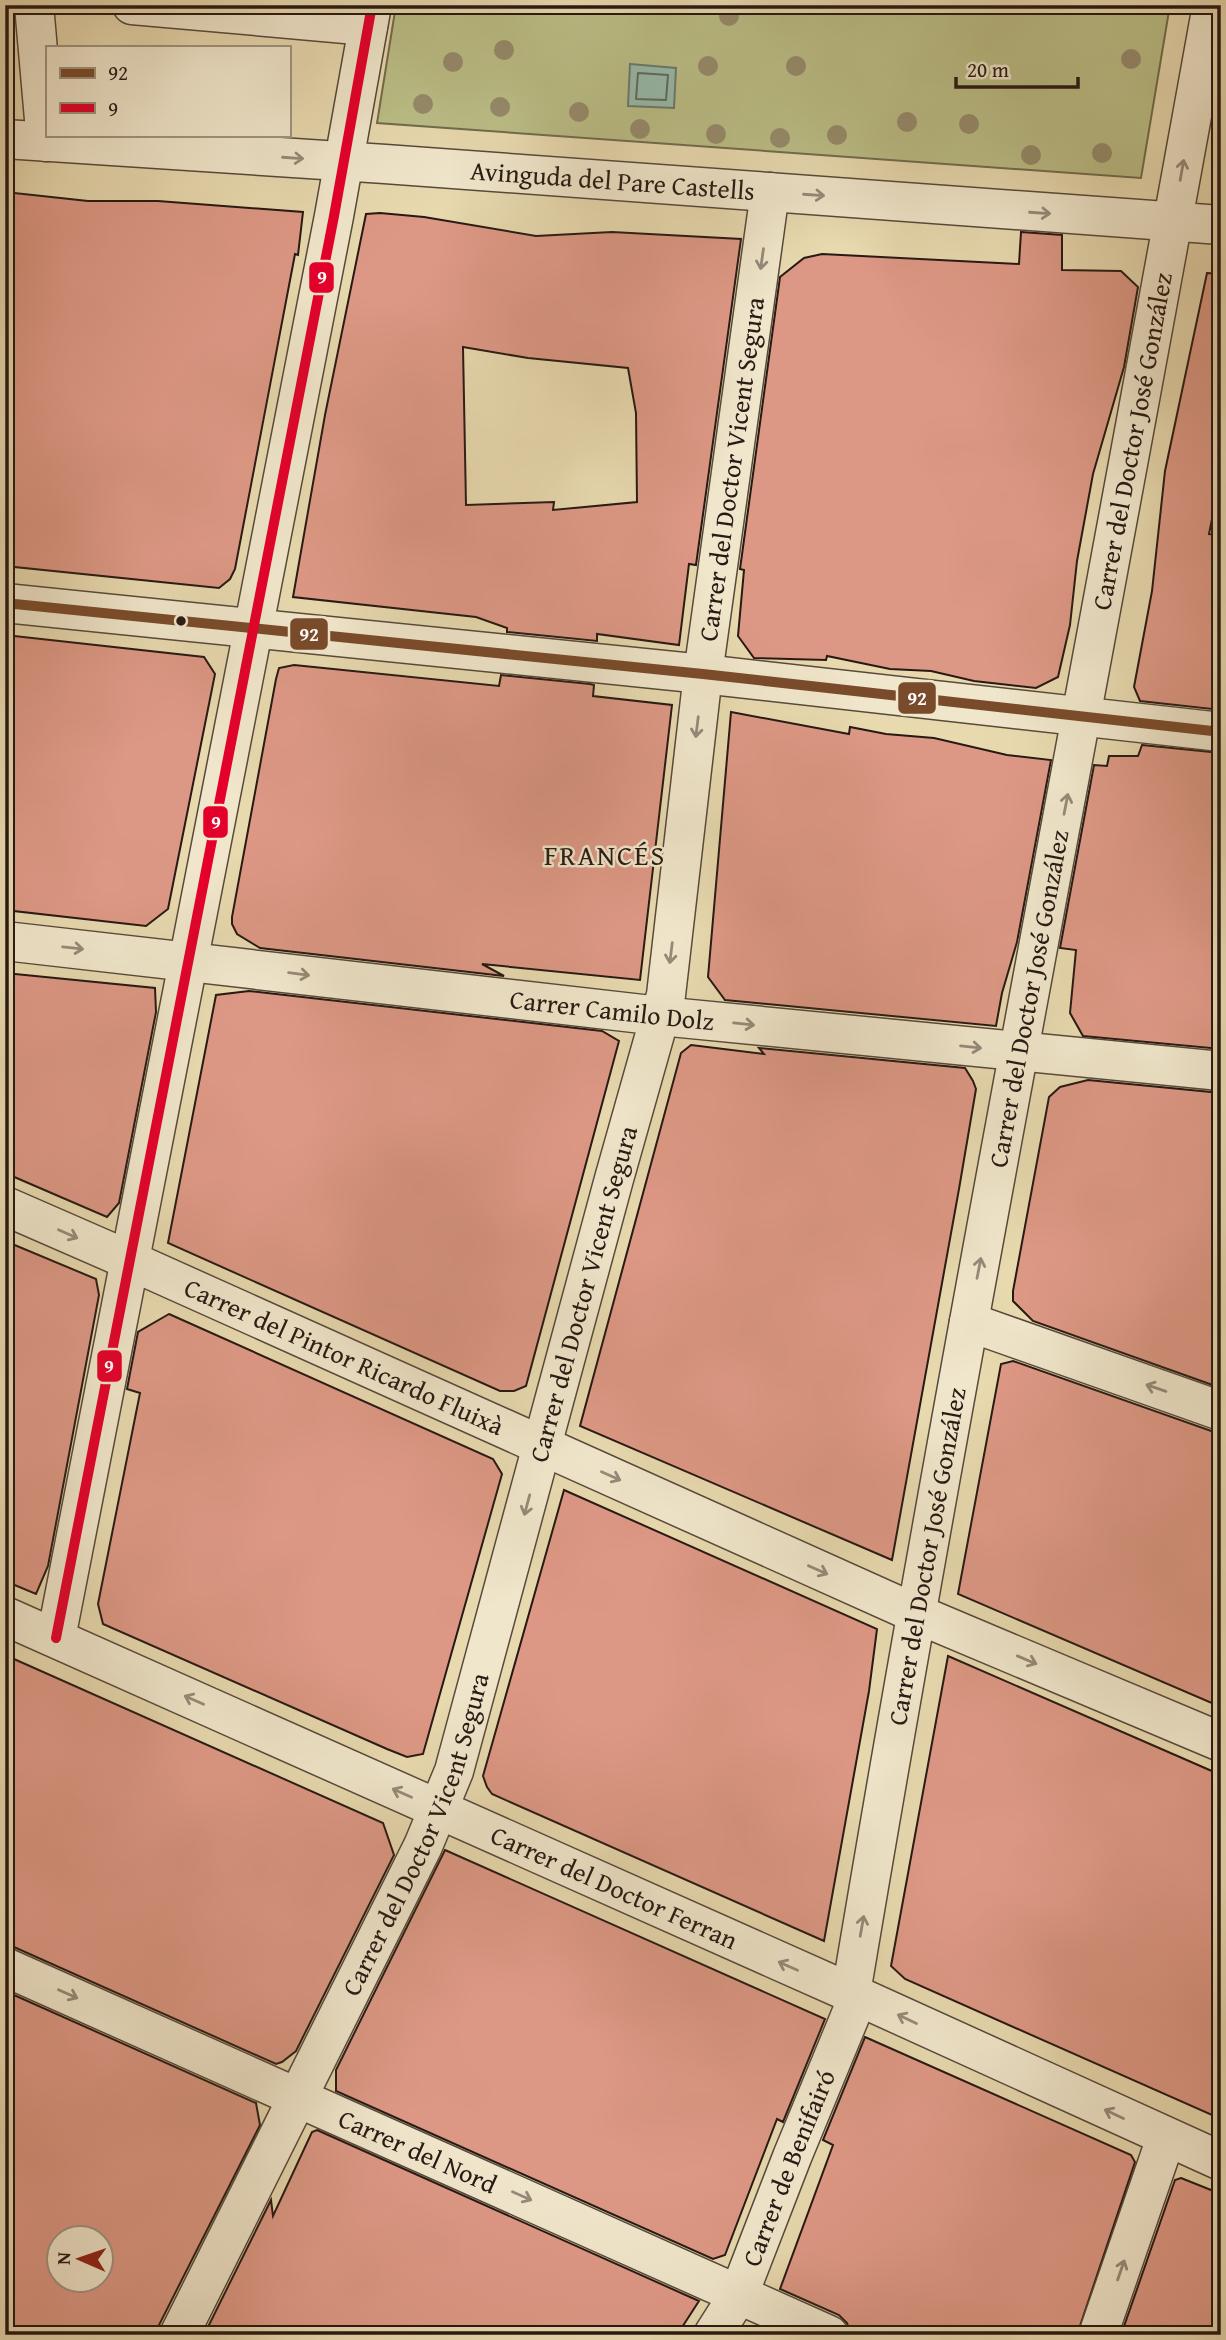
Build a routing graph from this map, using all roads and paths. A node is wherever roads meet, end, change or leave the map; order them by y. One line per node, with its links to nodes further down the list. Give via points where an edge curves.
1 (34, 5): 6 (street)
2 (132, 5): 4 (street)
3 (1212, 5): 9 (street, Carrer del Doctor José González, one-way to 3)
4 (370, 15): 7 (street)
5 (5, 139): 6 (street, Avinguda del Pare Castells)
6 (46, 142): 7 (street, Avinguda del Pare Castells, one-way to 7)
7 (343, 161): 8 (street, Avinguda del Pare Castells); 12 (street)
8 (770, 192): 9 (street, Avinguda del Pare Castells, one-way to 9); 13 (street, Carrer del Doctor Vicent Segura, one-way to 13)
9 (1173, 223): 10 (street, Avinguda del Pare Castells); 14 (street, Carrer del Doctor José González)
10 (1221, 225)
11 (5, 603): 12 (street)
12 (253, 628): 13 (street); 17 (street)
13 (703, 674): 14 (street); 18 (street, Carrer del Doctor Vicent Segura, one-way to 18)
14 (1082, 717): 15 (street); 19 (street, Carrer del Doctor José González, one-way to 14)
15 (1221, 732)
16 (5, 941): 17 (street, Carrer Camilo Dolz, one-way to 17)
17 (188, 961): 18 (street, Carrer Camilo Dolz, one-way to 18); 22 (street)
18 (660, 1016): 19 (street, Carrer Camilo Dolz, one-way to 19); 25 (street, Carrer del Doctor Vicent Segura)
19 (1020, 1052): 20 (street, Carrer Camilo Dolz); 23 (street, Carrer del Doctor José González, one-way to 19)
20 (1221, 1071)
21 (5, 1206): 22 (street, Carrer del Pintor Ricardo Fluixà, one-way to 22)
22 (131, 1261): 25 (street, Carrer del Pintor Ricardo Fluixà); 28 (street)
23 (969, 1322): 24 (street, one-way to 23); 26 (street, Carrer del Doctor José González)
24 (1221, 1411)
25 (543, 1445): 26 (street, Carrer del Pintor Ricardo Fluixà, one-way to 26); 30 (street, Carrer del Doctor Vicent Segura, one-way to 30)
26 (917, 1614): 29 (street, Carrer del Pintor Ricardo Fluixà, one-way to 29); 32 (street, Carrer del Doctor José González, one-way to 26)
27 (5, 1616): 28 (street, Carrer del Doctor Ferran)
28 (56, 1638): 30 (street, Carrer del Doctor Ferran, one-way to 28)
29 (1221, 1742)
30 (440, 1810): 32 (street, Carrer del Doctor Ferran, one-way to 30); 33 (street, Carrer del Doctor Vicent Segura)
31 (5, 1967): 33 (street, Carrer del Nord, one-way to 33)
32 (854, 1995): 34 (street, Carrer del Doctor Ferran, one-way to 32); 36 (street, Carrer de Benifairó)
33 (299, 2096): 36 (street, Carrer del Nord, one-way to 36); 37 (street, Carrer del Doctor Vicent Segura)
34 (1166, 2138): 35 (street, Carrer del Doctor Ferran); 40 (street, one-way to 34)
35 (1221, 2161)
36 (739, 2294): 38 (street, Carrer de Benifairó); 39 (street, Carrer del Nord)
37 (179, 2335)
38 (713, 2335)
39 (828, 2335)
40 (1098, 2335)

